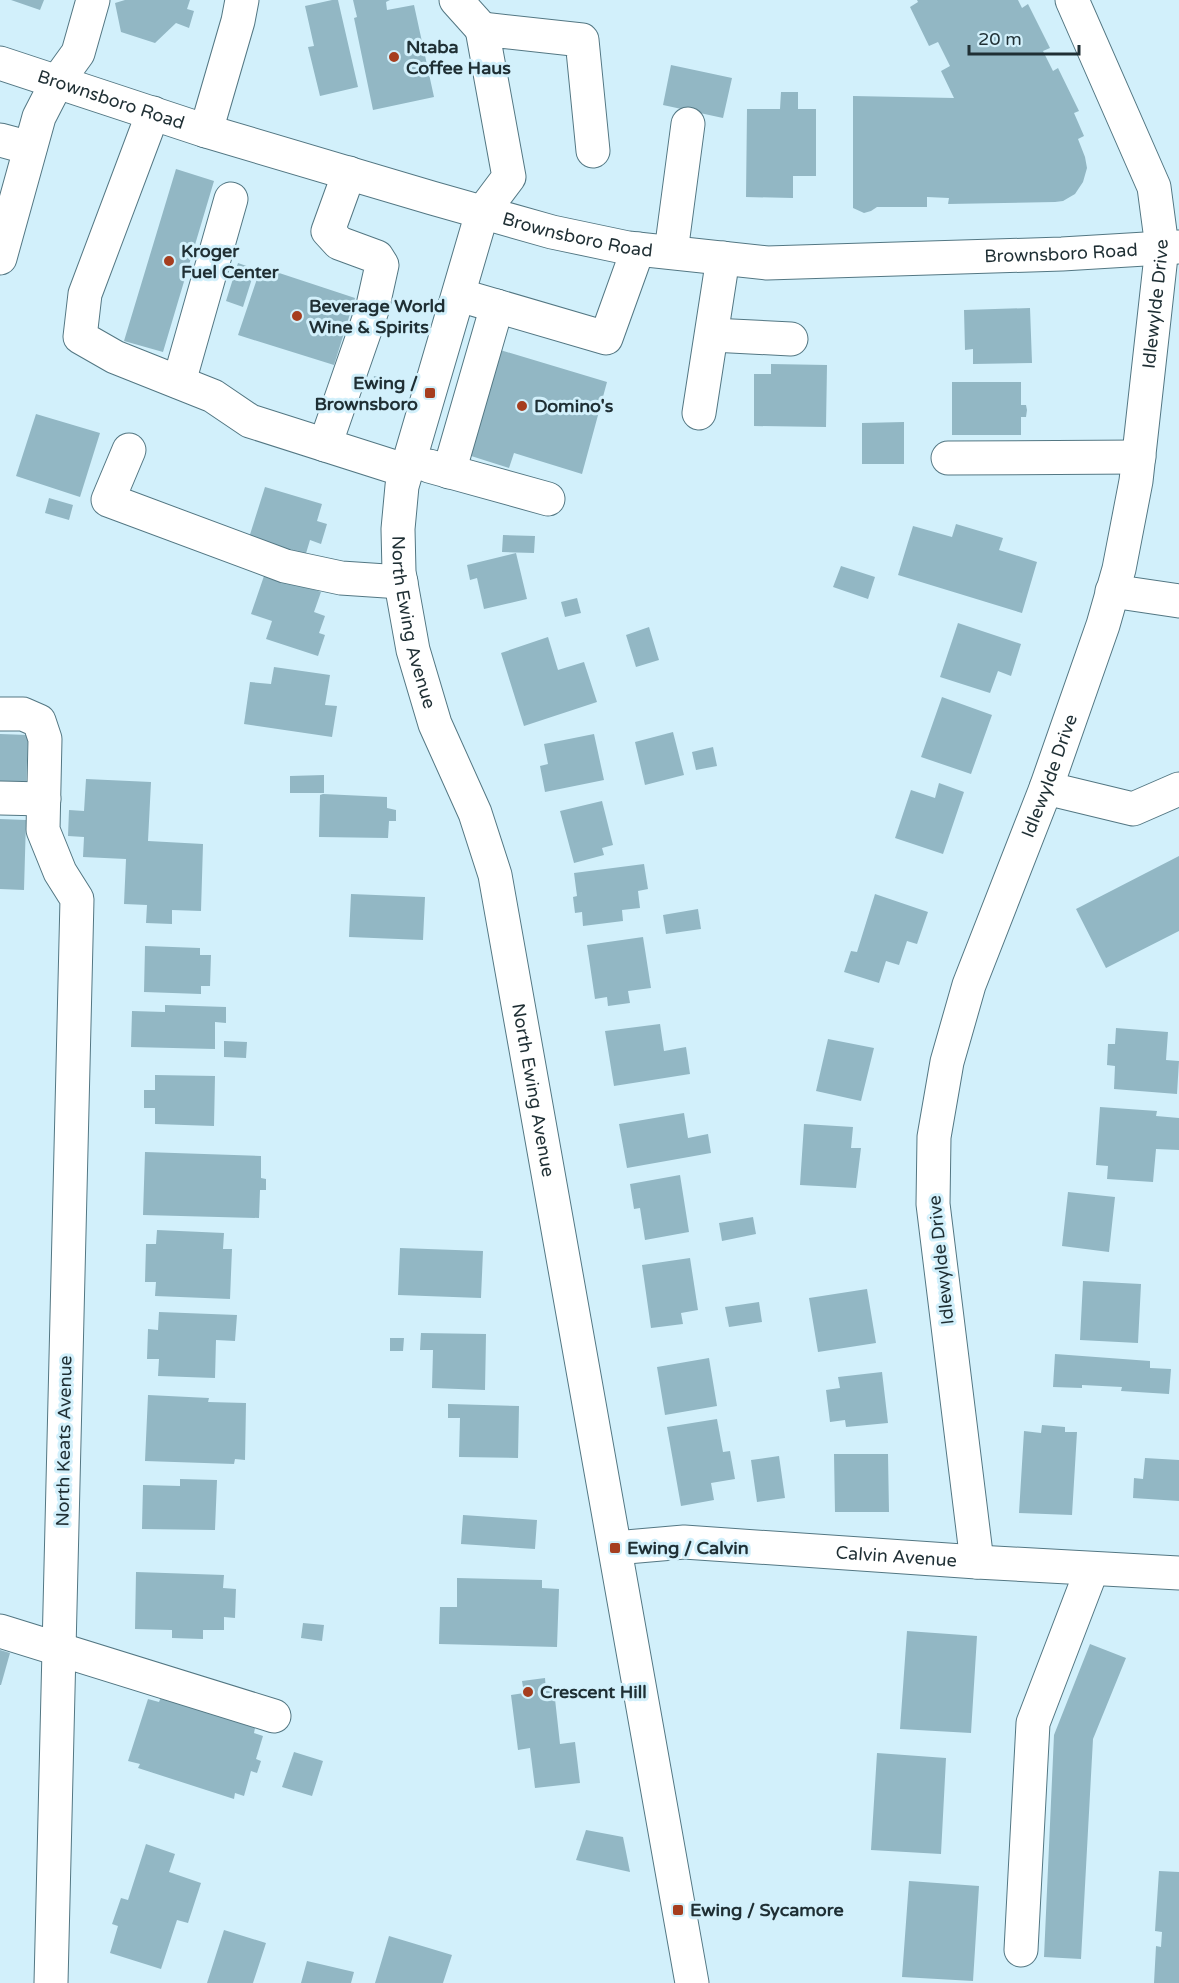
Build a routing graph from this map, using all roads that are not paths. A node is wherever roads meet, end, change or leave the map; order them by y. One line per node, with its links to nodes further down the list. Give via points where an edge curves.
1 (93, 0): 7 (street, via 78,52)
2 (242, 0): 10 (street)
3 (456, 0): 5 (street)
4 (1071, 0): 16 (street, Idlewylde Drive, via 1154,187)
5 (482, 29): 12 (street, via 582,40); 15 (street, via 509,177)
6 (0, 63): 7 (street, Brownsboro Road)
7 (57, 82): 8 (street, Brownsboro Road); 11 (street, via 39,117)
8 (153, 114): 10 (street, Brownsboro Road); 25 (street, via 85,294 80,337 115,357)
9 (688, 124): 18 (street)
10 (206, 131): 13 (street, Brownsboro Road)
11 (15, 144): 19 (street)
12 (593, 151)
13 (349, 173): 15 (street, Brownsboro Road); 27 (street, via 328,231 339,243 377,257 382,266 372,310)
14 (231, 199): 25 (street)
15 (482, 213): 17 (street, Brownsboro Road); 21 (street, North Ewing Avenue)
16 (1171, 247): 20 (street, Brownsboro Road, via 767,263); 29 (street, Idlewylde Drive)
17 (638, 249): 18 (street, Brownsboro Road); 22 (street, via 606,338)
18 (671, 252): 20 (street, Brownsboro Road)
19 (0, 258)
20 (723, 258): 23 (street)
21 (459, 295): 22 (street); 31 (street, North Ewing Avenue)
22 (497, 306): 32 (street)
23 (712, 335): 24 (street); 26 (street)
24 (791, 339)
25 (179, 382): 27 (street, via 213,396 250,421)
26 (699, 413)
27 (325, 445): 31 (street)
28 (129, 450): 34 (street, via 108,500 285,566 341,578)
29 (1139, 457): 30 (street); 35 (street, Idlewylde Drive)
30 (948, 458)
31 (408, 466): 32 (street); 34 (street, North Ewing Avenue, via 398,529)
32 (449, 472): 33 (street)
33 (548, 499)
34 (401, 582): 42 (street, North Ewing Avenue, via 413,650 435,724 475,813 495,875)
35 (1112, 591): 36 (street); 38 (street, Idlewylde Drive)
36 (1179, 601)
37 (0, 714): 41 (street, via 23,714 39,721 45,739)
38 (1047, 788): 39 (street, via 1133,809); 43 (street, Idlewylde Drive, via 969,985 946,1062 934,1137 933,1204)
39 (1179, 789)
40 (0, 798): 41 (street)
41 (44, 799): 47 (street, North Keats Avenue, via 43,830 60,872 77,899)
42 (615, 1548): 43 (street, Calvin Avenue, via 684,1542); 51 (street, North Ewing Avenue)
43 (977, 1562): 44 (street, Calvin Avenue)
44 (1092, 1569): 45 (street, Calvin Avenue); 49 (street, via 1033,1723)
45 (1179, 1574)
46 (0, 1631): 47 (street)
47 (59, 1650): 48 (street); 50 (street, North Keats Avenue)
48 (274, 1716)
49 (1021, 1950)
50 (51, 1983)
51 (692, 1983)

